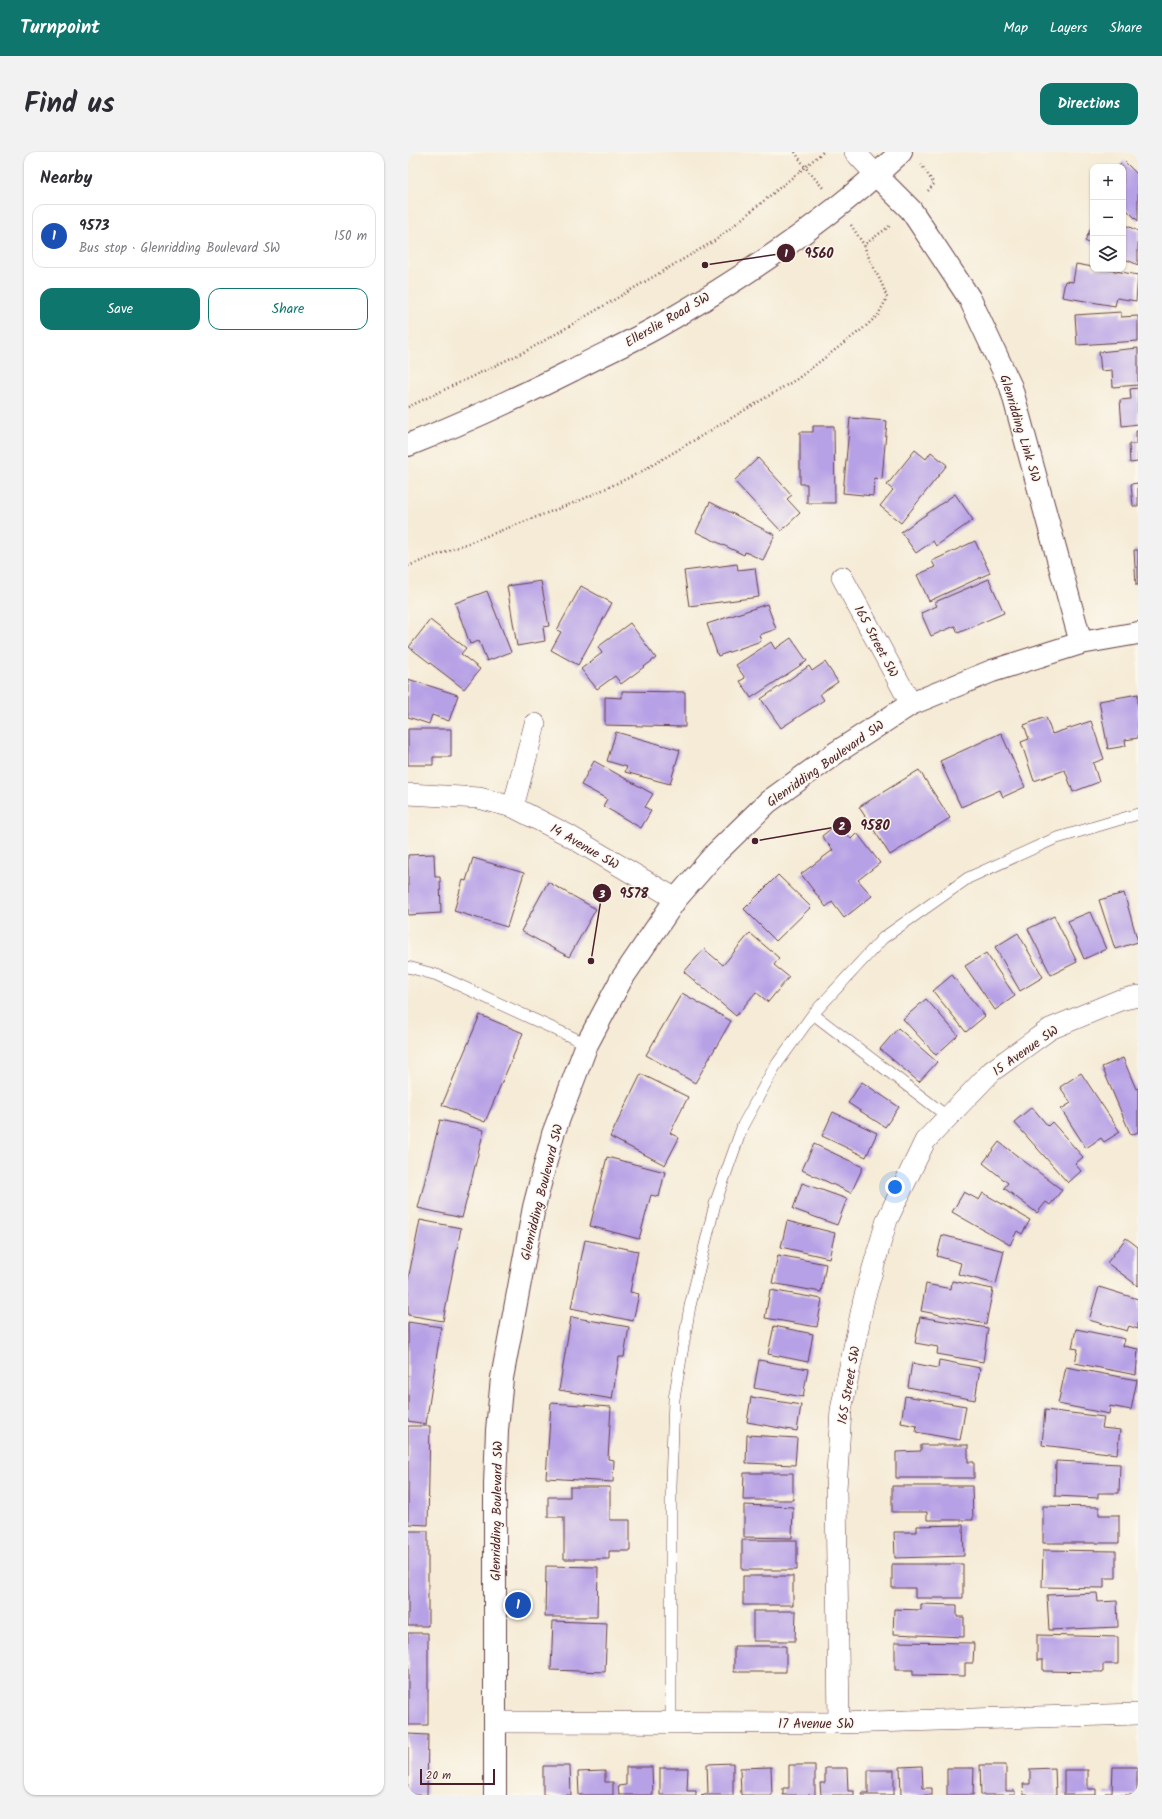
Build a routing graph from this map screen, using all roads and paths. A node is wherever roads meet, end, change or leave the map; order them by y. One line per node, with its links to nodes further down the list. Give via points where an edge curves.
1 (795, 152): 5 (path)
2 (823, 152): 5 (path)
3 (855, 152): 6 (street)
4 (910, 155): 6 (street, Ellerslie Road SW); 7 (path, via 934,184)
5 (805, 167): 8 (path, via 716,240 530,349)
6 (876, 175): 7 (street, Glenridding Link SW); 9 (street, Ellerslie Road SW, via 772,257 658,327 551,381 438,434)
7 (911, 210): 10 (path, via 864,246 884,286 887,298 878,315 797,379 639,473 581,500); 13 (street, Glenridding Link SW, via 970,299 1010,387)
8 (408, 407)
9 (408, 445)
10 (408, 566)
11 (842, 577): 14 (street, 165 Street SW)
12 (1138, 633): 13 (street, Glenridding Boulevard SW)
13 (1081, 643): 14 (street, Glenridding Boulevard SW, via 992,671)
14 (911, 704): 19 (street, Glenridding Boulevard SW, via 837,752 768,802 716,852)
15 (536, 724): 17 (street)
16 (408, 794): 17 (street, 14 Avenue SW, via 479,798)
17 (513, 807): 19 (street, 14 Avenue SW, via 566,834)
18 (1138, 814): 22 (lane, via 1054,839 968,878 883,938)
19 (676, 899): 23 (street, Glenridding Boulevard SW, via 622,980)
20 (408, 967): 23 (lane, via 437,975)
21 (1138, 996): 24 (street, 15 Avenue SW, via 1120,1000 1050,1029 992,1071)
22 (813, 1014): 24 (lane); 27 (lane, via 774,1068 743,1125 715,1204 690,1306 674,1399 671,1486)
23 (587, 1044): 26 (street, Glenridding Boulevard SW, via 553,1134 534,1207 502,1378 495,1484)
24 (948, 1117): 28 (street, 165 Street SW, via 925,1141 887,1220 864,1298 841,1410 836,1489)
25 (1138, 1714): 28 (street, 17 Avenue SW)
26 (495, 1722): 27 (street, 17 Avenue SW); 29 (street, Glenridding Boulevard SW)
27 (671, 1723): 28 (street, 17 Avenue SW)
28 (838, 1723)
29 (495, 1795)

